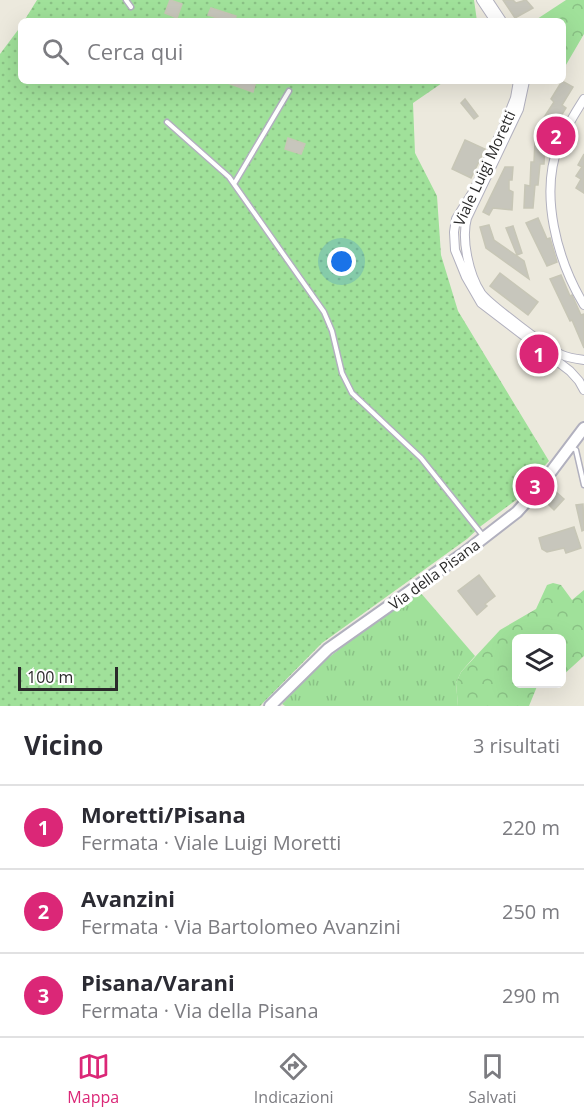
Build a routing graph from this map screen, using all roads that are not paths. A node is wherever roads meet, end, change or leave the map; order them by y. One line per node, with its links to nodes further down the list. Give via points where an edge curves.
1 (126, 0): 4 (lane)
2 (481, 0): 5 (street)
3 (488, 0): 6 (street)
4 (131, 7)
5 (493, 18)
6 (500, 18)
7 (517, 84): 13 (street, Viale Luigi Moretti, via 506,121)
8 (524, 84): 14 (street, Viale Luigi Moretti, via 519,109 466,222 465,243)
9 (289, 91): 12 (lane)
10 (584, 99): 15 (street, via 557,151 550,207 558,244)
11 (167, 122): 12 (lane)
12 (234, 184): 22 (lane, via 328,318 342,373 352,393 421,458)
13 (457, 217): 14 (street, via 459,251 463,263); 17 (street, Viale Luigi Moretti, via 455,250 476,296)
14 (471, 268): 16 (street, Viale Luigi Moretti, via 482,294 496,307 557,352)
15 (584, 305)
16 (584, 360)
17 (582, 382): 18 (street, Viale Luigi Moretti)
18 (584, 390)
19 (584, 428): 20 (main road, Via della Pisana)
20 (571, 447): 21 (lane, via 576,450); 22 (main road, Via della Pisana, via 523,507)
21 (584, 485)
22 (484, 537): 23 (main road, Via della Pisana, via 328,649)
23 (272, 706)

